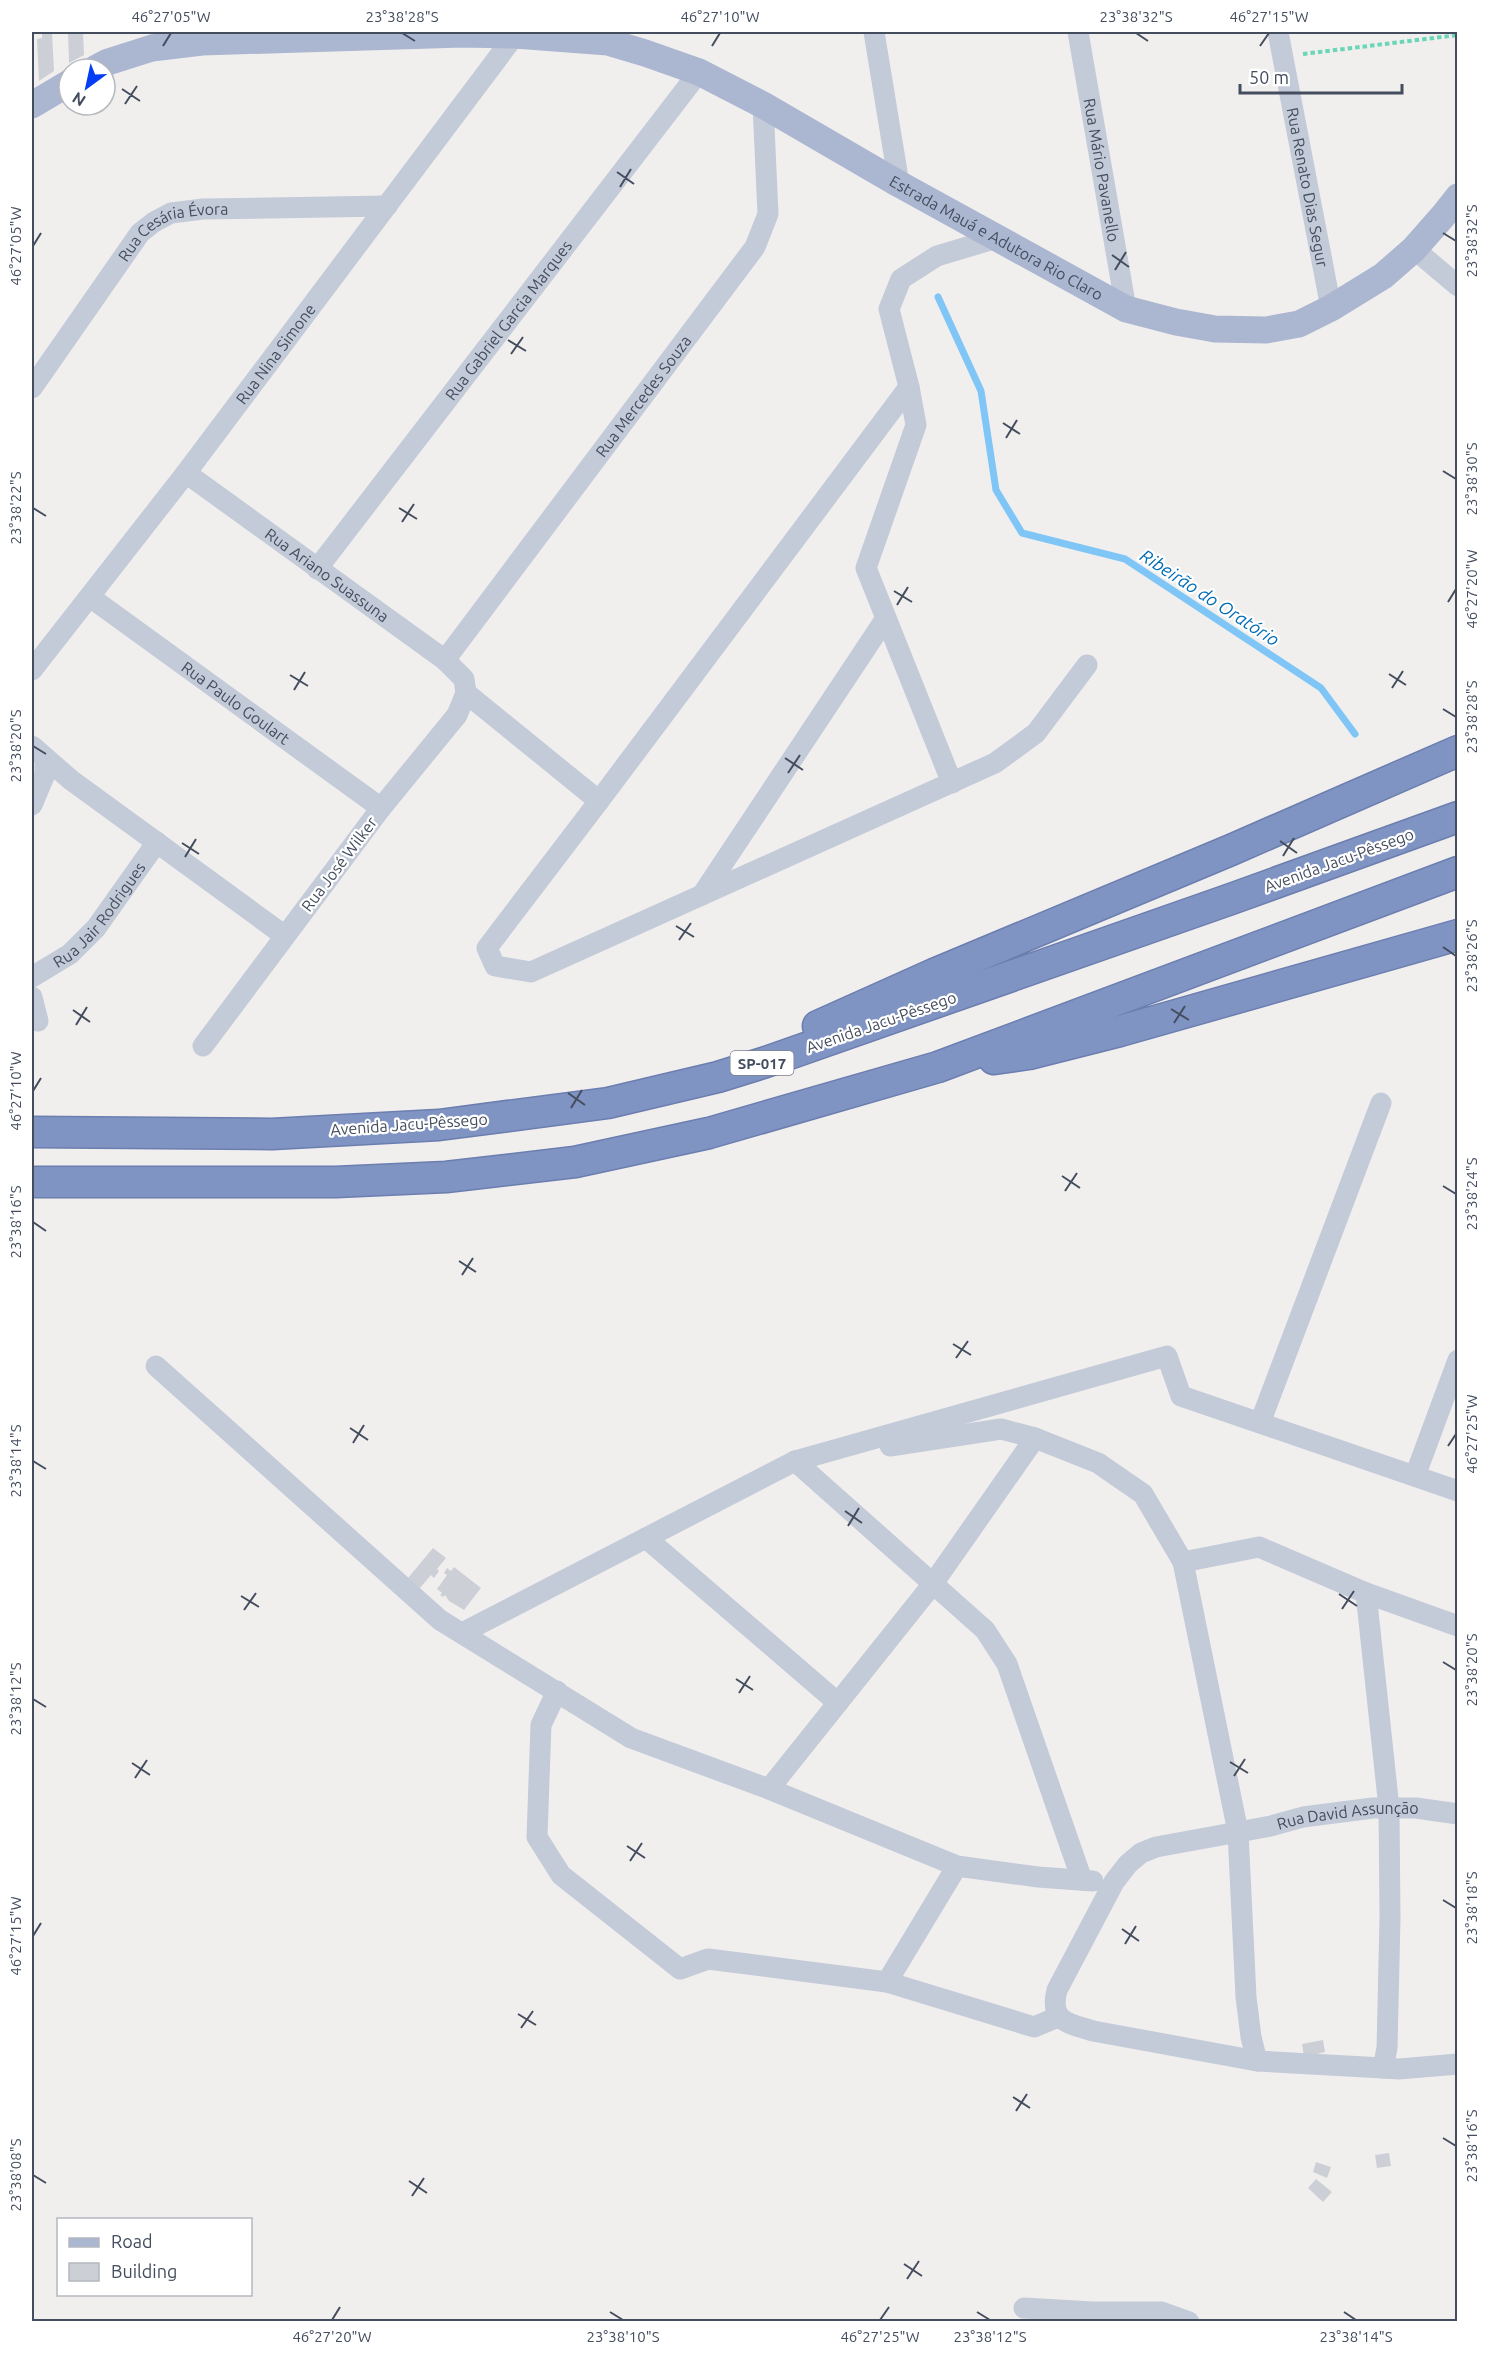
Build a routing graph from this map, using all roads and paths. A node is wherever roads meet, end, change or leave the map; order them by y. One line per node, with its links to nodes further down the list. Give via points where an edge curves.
1 (874, 32): 12 (street)
2 (1078, 32): 19 (street, Rua Mário Pavanello)
3 (1278, 32): 6 (street, Rua Renato Dias Segur)
4 (515, 35): 7 (main road, Estrada Mauá e Adutora Rio Claro, via 202,42 152,48); 8 (main road, Estrada Mauá e Adutora Rio Claro, via 608,42); 14 (street, Rua Nina Simone)
5 (1458, 35): 6 (path)
6 (1282, 57): 18 (street, Rua Renato Dias Segur)
7 (117, 59)
8 (699, 72): 11 (main road, Estrada Mauá e Adutora Rio Claro); 23 (street, Rua Gabriel Garcia Marques)
9 (57, 90): 10 (main road)
10 (32, 105)
11 (763, 105): 12 (main road, Estrada Mauá e Adutora Rio Claro); 26 (street, Rua Mercedes Souza, via 768,214 755,247)
12 (899, 184): 15 (main road, Estrada Mauá e Adutora Rio Claro)
13 (1458, 197): 16 (main road, Estrada Mauá e Adutora Rio Claro)
14 (387, 206): 21 (street, Rua Cesária Évora, via 171,213 140,233); 22 (street, Rua Nina Simone)
15 (997, 238): 19 (main road, Estrada Mauá e Adutora Rio Claro); 20 (street, via 937,256 901,279 889,309)
16 (1414, 249): 17 (street); 18 (main road, Estrada Mauá e Adutora Rio Claro, via 1383,276)
17 (1458, 286)
18 (1331, 308): 19 (main road, Estrada Mauá e Adutora Rio Claro, via 1299,324 1266,330 1215,329)
19 (1126, 309)
20 (909, 387): 25 (street, via 916,425 866,568); 33 (street)
21 (32, 388)
22 (186, 473): 23 (street, Rua Ariano Suassuna); 24 (street, Rua Nina Simone)
23 (317, 568): 26 (street, Rua Ariano Suassuna)
24 (90, 597): 28 (street, Rua Nina Simone); 35 (street, Rua Paulo Goulart)
25 (886, 618): 32 (street); 39 (street)
26 (445, 660): 29 (street, Rua Ariano Suassuna)
27 (1087, 665): 32 (street, via 1036,733 995,763)
28 (32, 670)
29 (465, 686): 33 (street, Rua Ariano Suassuna); 35 (street, Rua José Wilker, via 457,715)
30 (1458, 751): 46 (highway, via 813,1028)
31 (38, 752): 34 (street, via 45,774); 37 (street)
32 (952, 783): 39 (street)
33 (599, 801): 39 (street, via 488,948 495,966 531,972)
34 (32, 805)
35 (381, 808): 41 (street, Rua José Wilker)
36 (1458, 817): 46 (highway, Avenida Jacu-Pêssego / SP-017)
37 (157, 843): 41 (street); 42 (street, Rua Jair Rodrigues, via 96,928 70,954)
38 (1458, 872): 47 (highway)
39 (702, 895)
40 (1458, 935): 47 (highway, via 1041,1051)
41 (285, 936): 45 (street, Rua José Wilker)
42 (32, 977)
43 (32, 997): 44 (street)
44 (38, 1021)
45 (203, 1046)
46 (766, 1062): 49 (highway, Avenida Jacu-Pêssego / SP-017, via 608,1103 439,1125 272,1134)
47 (938, 1067): 50 (highway, via 709,1133 575,1162 446,1177 336,1182)
48 (1381, 1103): 53 (street)
49 (32, 1132)
50 (32, 1182)
51 (1458, 1360): 56 (street)
52 (156, 1366): 63 (street, via 440,1620)
53 (1260, 1423): 55 (street, via 1180,1396 1167,1356); 56 (street)
54 (1035, 1438): 55 (street, via 1001,1429); 59 (street, via 1098,1463 1143,1494); 60 (street)
55 (795, 1461): 58 (street); 60 (street)
56 (1415, 1476): 57 (street)
57 (1458, 1491)
58 (646, 1538): 63 (street); 65 (street)
59 (1183, 1562): 61 (street, via 1259,1547); 69 (street)
60 (933, 1585): 65 (street); 71 (street, via 985,1630 1007,1664)
61 (1366, 1593): 62 (street); 67 (street)
62 (1458, 1626)
63 (462, 1634): 64 (street)
64 (557, 1691): 66 (street, via 631,1738); 73 (street, via 541,1725 537,1837 561,1875 680,1969 708,1959)
65 (838, 1703): 66 (street)
66 (770, 1789): 70 (street)
67 (1389, 1808): 68 (street, Rua David Assunção); 69 (street, Rua David Assunção, via 1303,1817); 77 (street, via 1387,2036)
68 (1458, 1814)
69 (1238, 1832): 72 (street, Rua David Assunção, via 1141,1853); 75 (street, via 1246,1997)
70 (957, 1866): 71 (street); 73 (street)
71 (1082, 1880): 72 (street)
72 (1114, 1882): 74 (street, Rua David Assunção, via 1057,1990 1054,2009)
73 (888, 1982): 74 (street, via 1034,2027)
74 (1058, 2017): 75 (street, via 1093,2031)
75 (1257, 2061): 77 (street)
76 (1458, 2064): 77 (street)
77 (1383, 2068)
78 (1024, 2308): 79 (street, via 1161,2312)
79 (1189, 2322)

